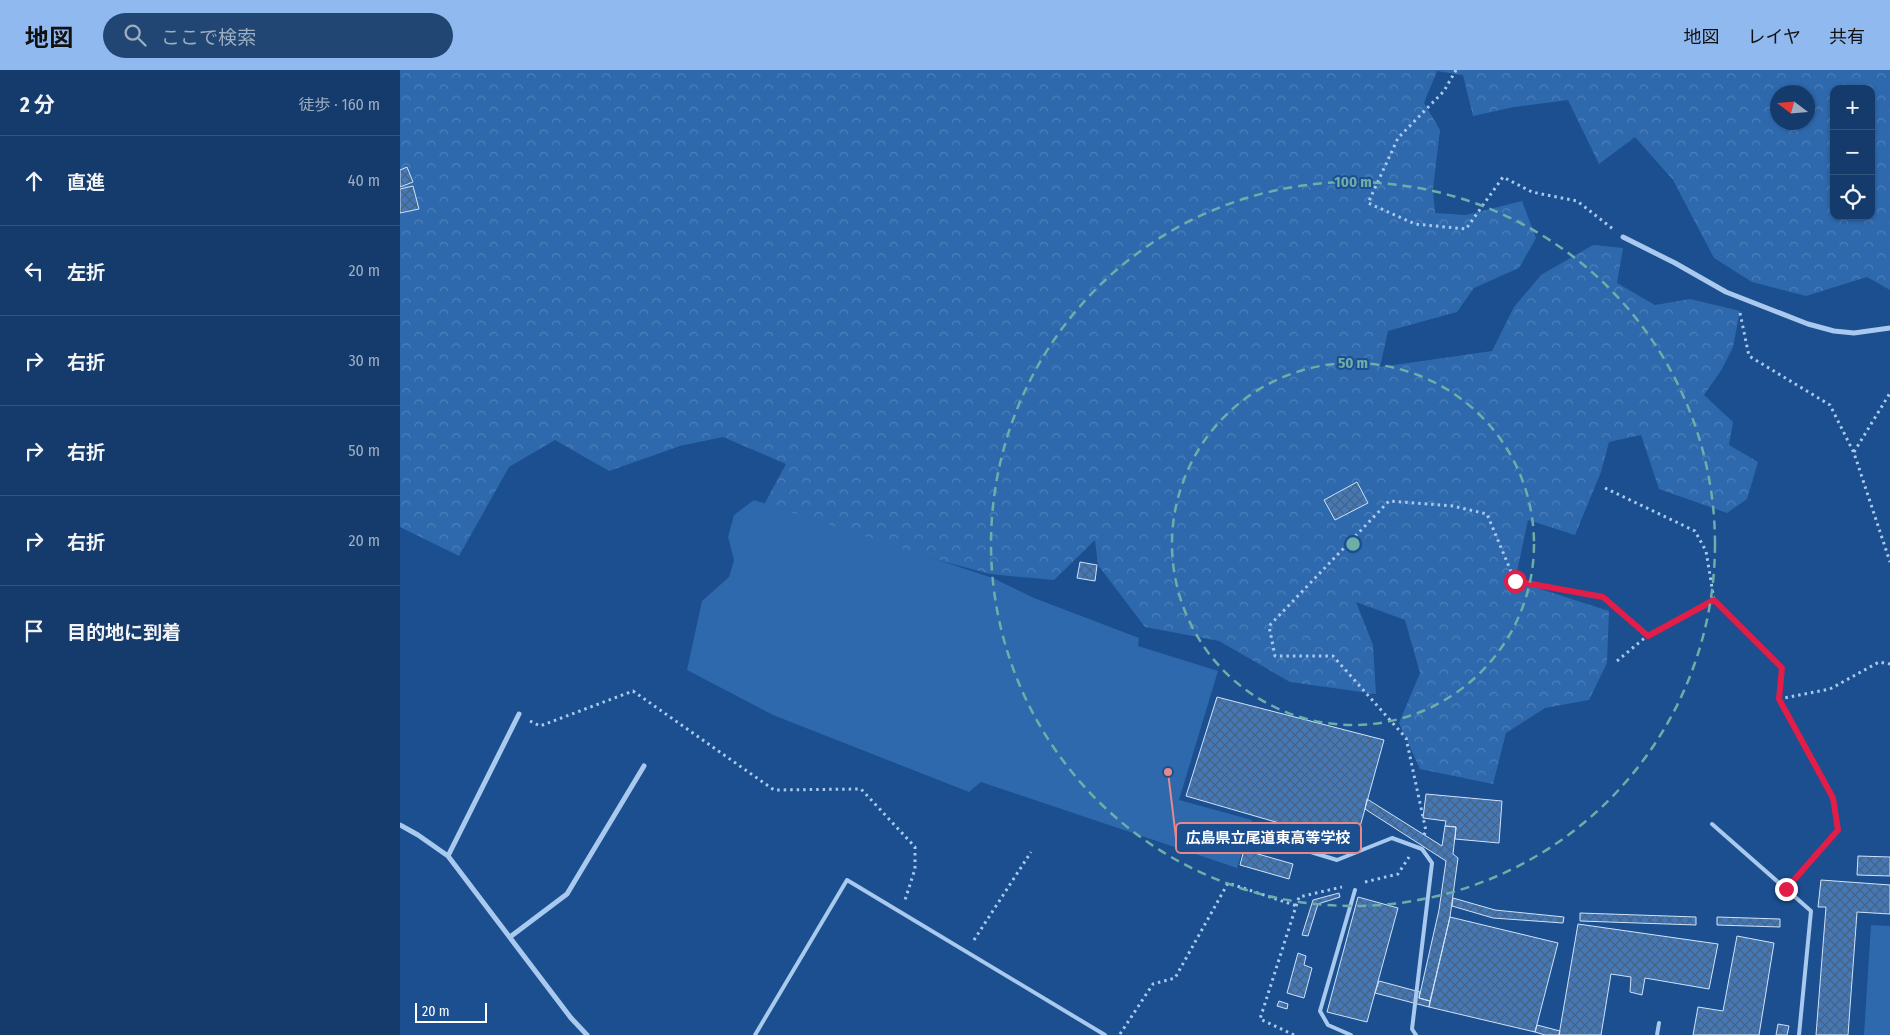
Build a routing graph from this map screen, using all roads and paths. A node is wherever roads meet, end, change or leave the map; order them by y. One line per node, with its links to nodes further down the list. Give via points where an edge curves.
1 (1456, 70): 2 (path, via 1444,91 1398,138 1368,203 1415,224 1466,229 1503,177 1532,192 1576,201)
2 (1623, 237): 3 (street)
3 (1736, 296): 4 (street, via 1834,331 1854,333); 6 (path, via 1749,356 1830,405)
4 (1890, 328)
5 (1890, 393): 6 (path)
6 (1854, 453): 8 (path)
7 (1604, 488): 9 (path, via 1695,531 1706,551)
8 (1890, 562)
9 (1714, 600): 10 (path); 13 (path, via 1782,668)
10 (1648, 636): 11 (path); 19 (path, via 1603,597 1515,581 1487,514 1454,506 1389,501 1269,626 1275,656 1333,656 1406,738 1426,832)
11 (1617, 661)
12 (1890, 664): 13 (path, via 1879,662 1830,689)
13 (1779, 699): 25 (path, via 1833,798 1838,830)
14 (519, 714): 22 (street); 28 (path, via 540,726 633,691 774,790 861,789 915,847 914,869)
15 (644, 766): 29 (street, via 567,894)
16 (1712, 824): 25 (lane)
17 (400, 825): 22 (street)
18 (1241, 831): 38 (lane, via 1337,860 1392,838 1422,849 1432,863 1412,1029)
19 (1422, 838)
20 (1031, 852): 30 (path)
21 (1412, 852): 23 (path, via 1398,874)
22 (448, 856): 29 (street)
23 (1362, 882)
24 (1344, 886): 27 (path, via 1299,897)
25 (1786, 889): 40 (lane, via 1811,911)
26 (1355, 890): 37 (lane, via 1320,1011 1328,1025)
27 (1296, 906): 35 (path, via 1228,884 1175,978 1153,984); 36 (path, via 1260,1019)
28 (902, 912): 30 (lane); 33 (lane, via 848,880)
29 (510, 937): 32 (street, via 570,1018)
30 (967, 952): 34 (lane)
31 (1658, 1023): 39 (lane)
32 (587, 1035)
33 (755, 1035)
34 (1105, 1035)
35 (1119, 1035)
36 (1294, 1035)
37 (1351, 1035)
38 (1416, 1035)
39 (1657, 1035)
40 (1799, 1035)

